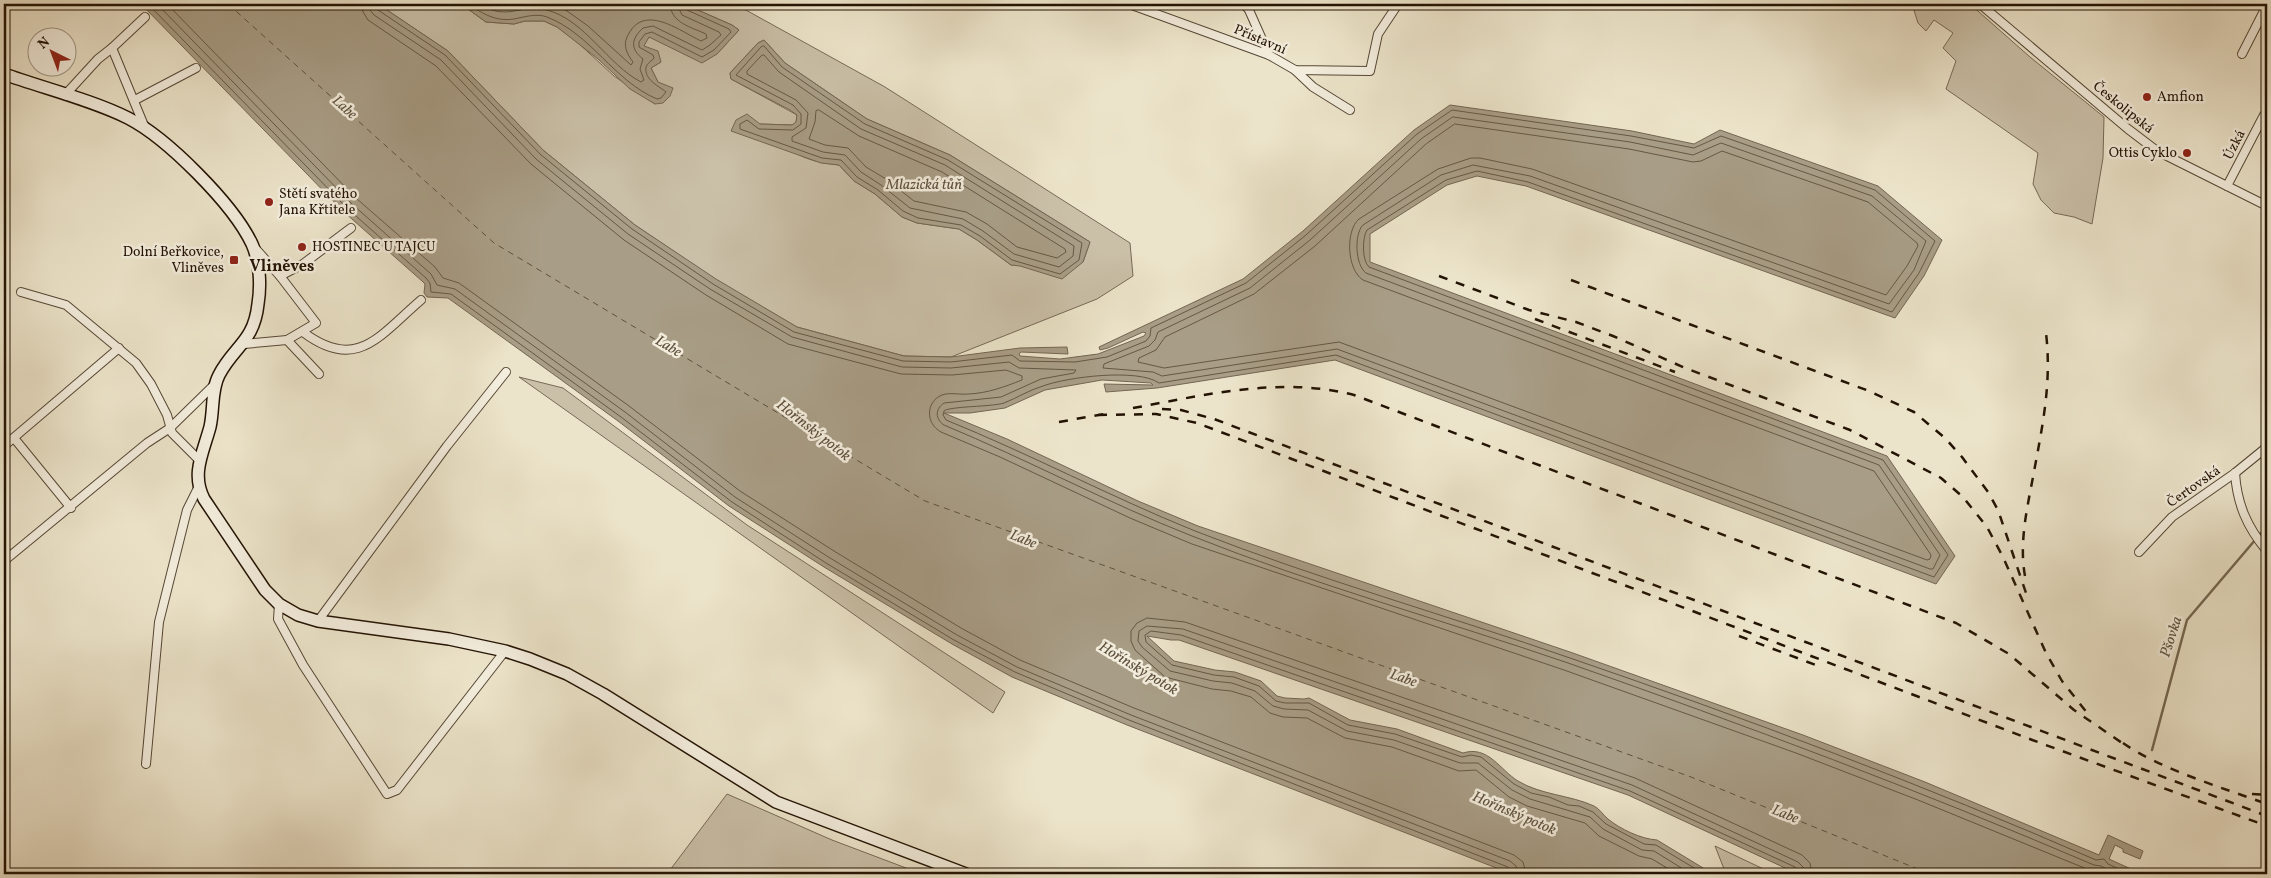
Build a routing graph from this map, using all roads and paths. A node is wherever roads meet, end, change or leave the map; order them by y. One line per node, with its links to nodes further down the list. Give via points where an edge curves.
1 (1129, 4): 6 (street, Přístavní)
2 (1244, 4): 9 (street)
3 (1398, 4): 12 (street, Přístavní, via 1378,34 1370,71)
4 (1980, 4): 19 (street, Českolipská, via 2157,151)
5 (2267, 4): 10 (street)
6 (1144, 6): 9 (street, Přístavní)
7 (145, 17): 8 (street)
8 (112, 48): 14 (street); 15 (street)
9 (1269, 54): 12 (street, Přístavní)
10 (2242, 54)
11 (196, 68): 15 (street)
12 (1295, 70): 16 (street, Přístavní, via 1313,87)
13 (4, 74): 14 (street)
14 (65, 95): 18 (street, via 112,111)
15 (135, 100): 18 (street)
16 (1350, 110)
17 (2264, 114): 19 (street, Úzká)
18 (145, 128): 22 (street, via 218,195)
19 (2227, 186): 20 (street, Českolipská)
20 (2267, 206)
21 (351, 228): 23 (street, via 303,264)
22 (252, 245): 23 (street); 28 (street, via 257,262 259,301 256,318)
23 (280, 276): 26 (street, via 316,323)
24 (21, 292): 29 (street, via 66,305)
25 (421, 300): 26 (street, via 370,343 358,349 346,351 320,345)
26 (303, 332): 27 (street)
27 (287, 340): 28 (street); 31 (street)
28 (244, 344): 32 (street)
29 (119, 348): 33 (street, via 136,363 151,384); 34 (street)
30 (506, 372): 45 (street)
31 (319, 374)
32 (215, 384): 33 (street); 37 (street, via 212,419)
33 (170, 428): 37 (street, via 172,434); 40 (street)
34 (14, 438): 35 (street); 40 (street)
35 (4, 446)
36 (2267, 447): 38 (street, Čertovská)
37 (200, 460): 39 (street)
38 (2235, 473): 41 (street, via 2236,489 2247,523); 42 (street, Čertovská, via 2172,517)
39 (198, 488): 44 (street, via 264,590); 47 (street, via 187,510 159,622)
40 (71, 508): 43 (street)
41 (2267, 551)
42 (2139, 552)
43 (4, 561)
44 (279, 604): 45 (street); 46 (street, via 278,619 303,665 387,794 396,790 498,664)
45 (318, 621): 46 (street, via 449,639)
46 (505, 651): 48 (street, via 567,674 776,802)
47 (146, 764)
48 (966, 874)

